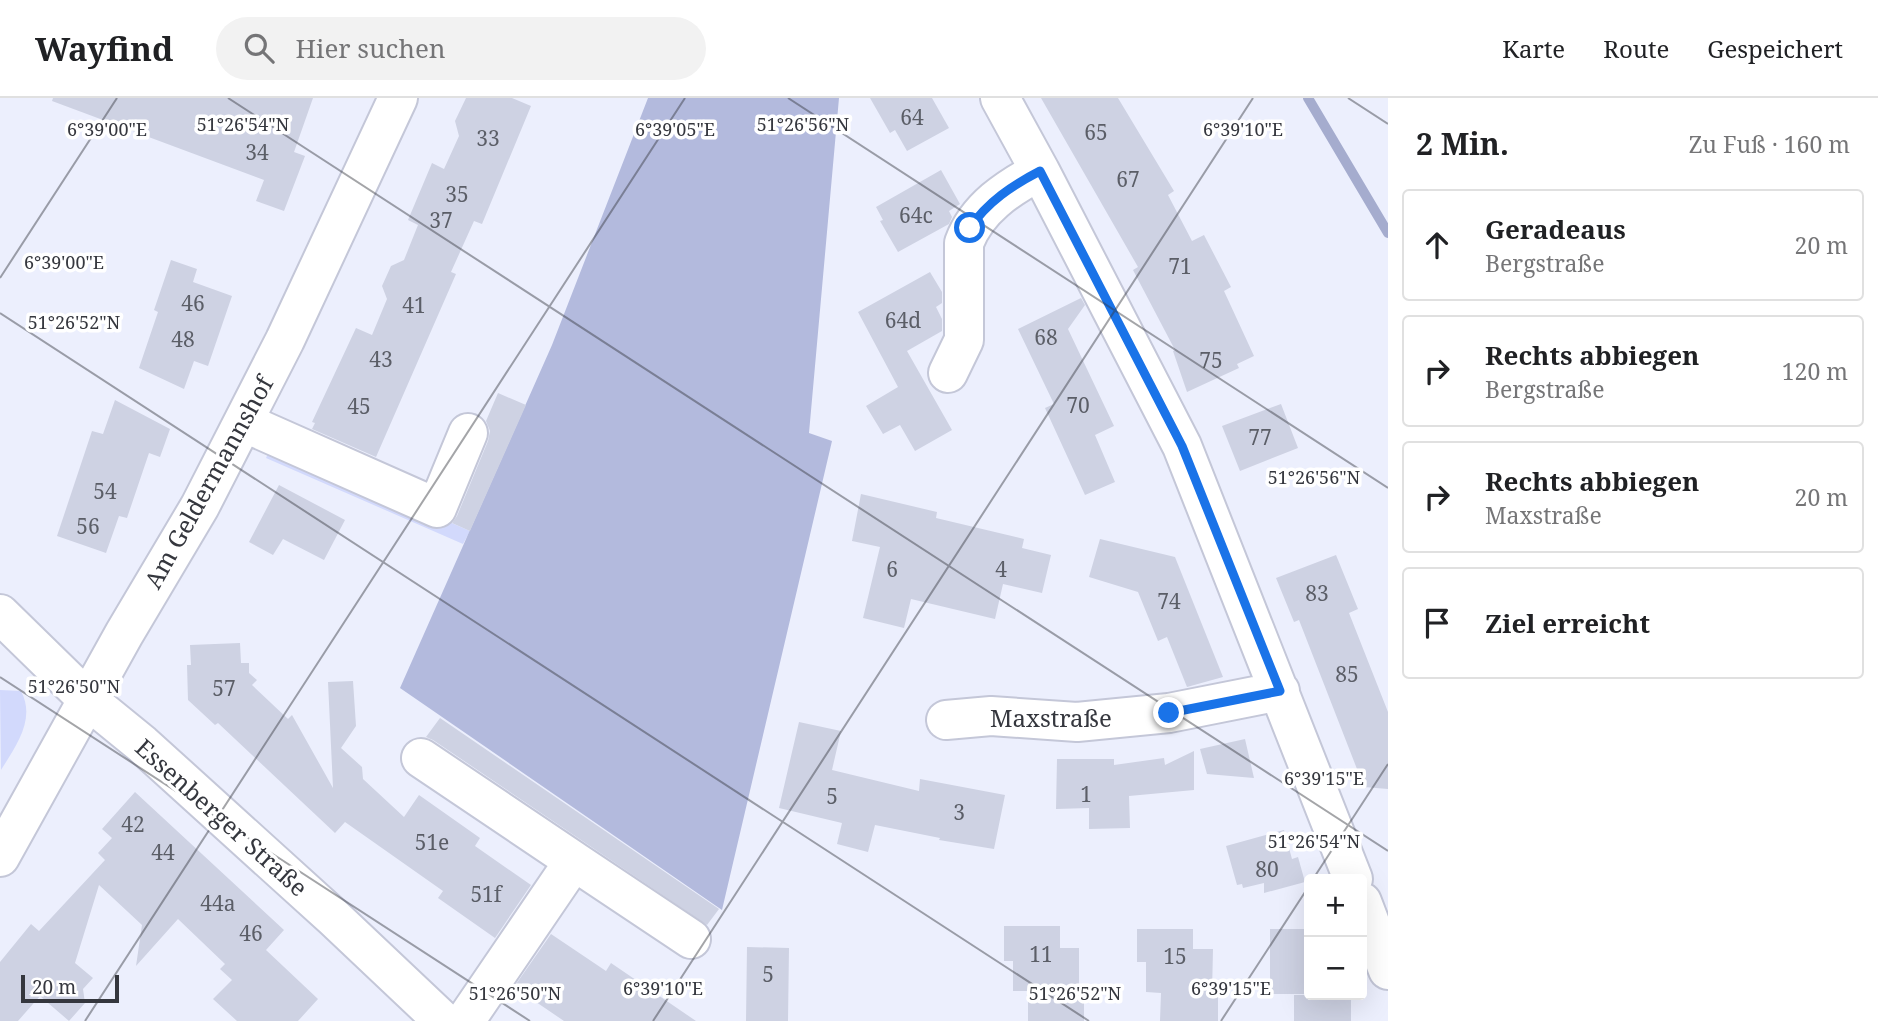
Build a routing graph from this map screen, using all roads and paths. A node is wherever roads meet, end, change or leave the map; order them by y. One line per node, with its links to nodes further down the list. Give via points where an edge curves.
1 (398, 98): 5 (street, Am Geldermannshof)
2 (1000, 98): 3 (street)
3 (1040, 171): 4 (street, via 1015,184 979,214 970,228 964,243 964,340); 8 (street, via 1182,446)
4 (948, 373)
5 (243, 422): 6 (street, via 437,508); 9 (street, Am Geldermannshof)
6 (468, 433)
7 (0, 614): 9 (street, Essenberger Straße)
8 (1280, 691): 10 (street, Maxstraße, via 1169,713 1077,722 991,716); 14 (street)
9 (88, 700): 12 (street, Am Geldermannshof); 18 (street, Essenberger Straße, via 142,744)
10 (946, 720)
11 (421, 758): 13 (street)
12 (0, 857)
13 (573, 861): 16 (street); 19 (street)
14 (1351, 874)
15 (1373, 916): 17 (street)
16 (691, 939)
17 (1388, 970)
18 (443, 1021)
19 (465, 1021)

